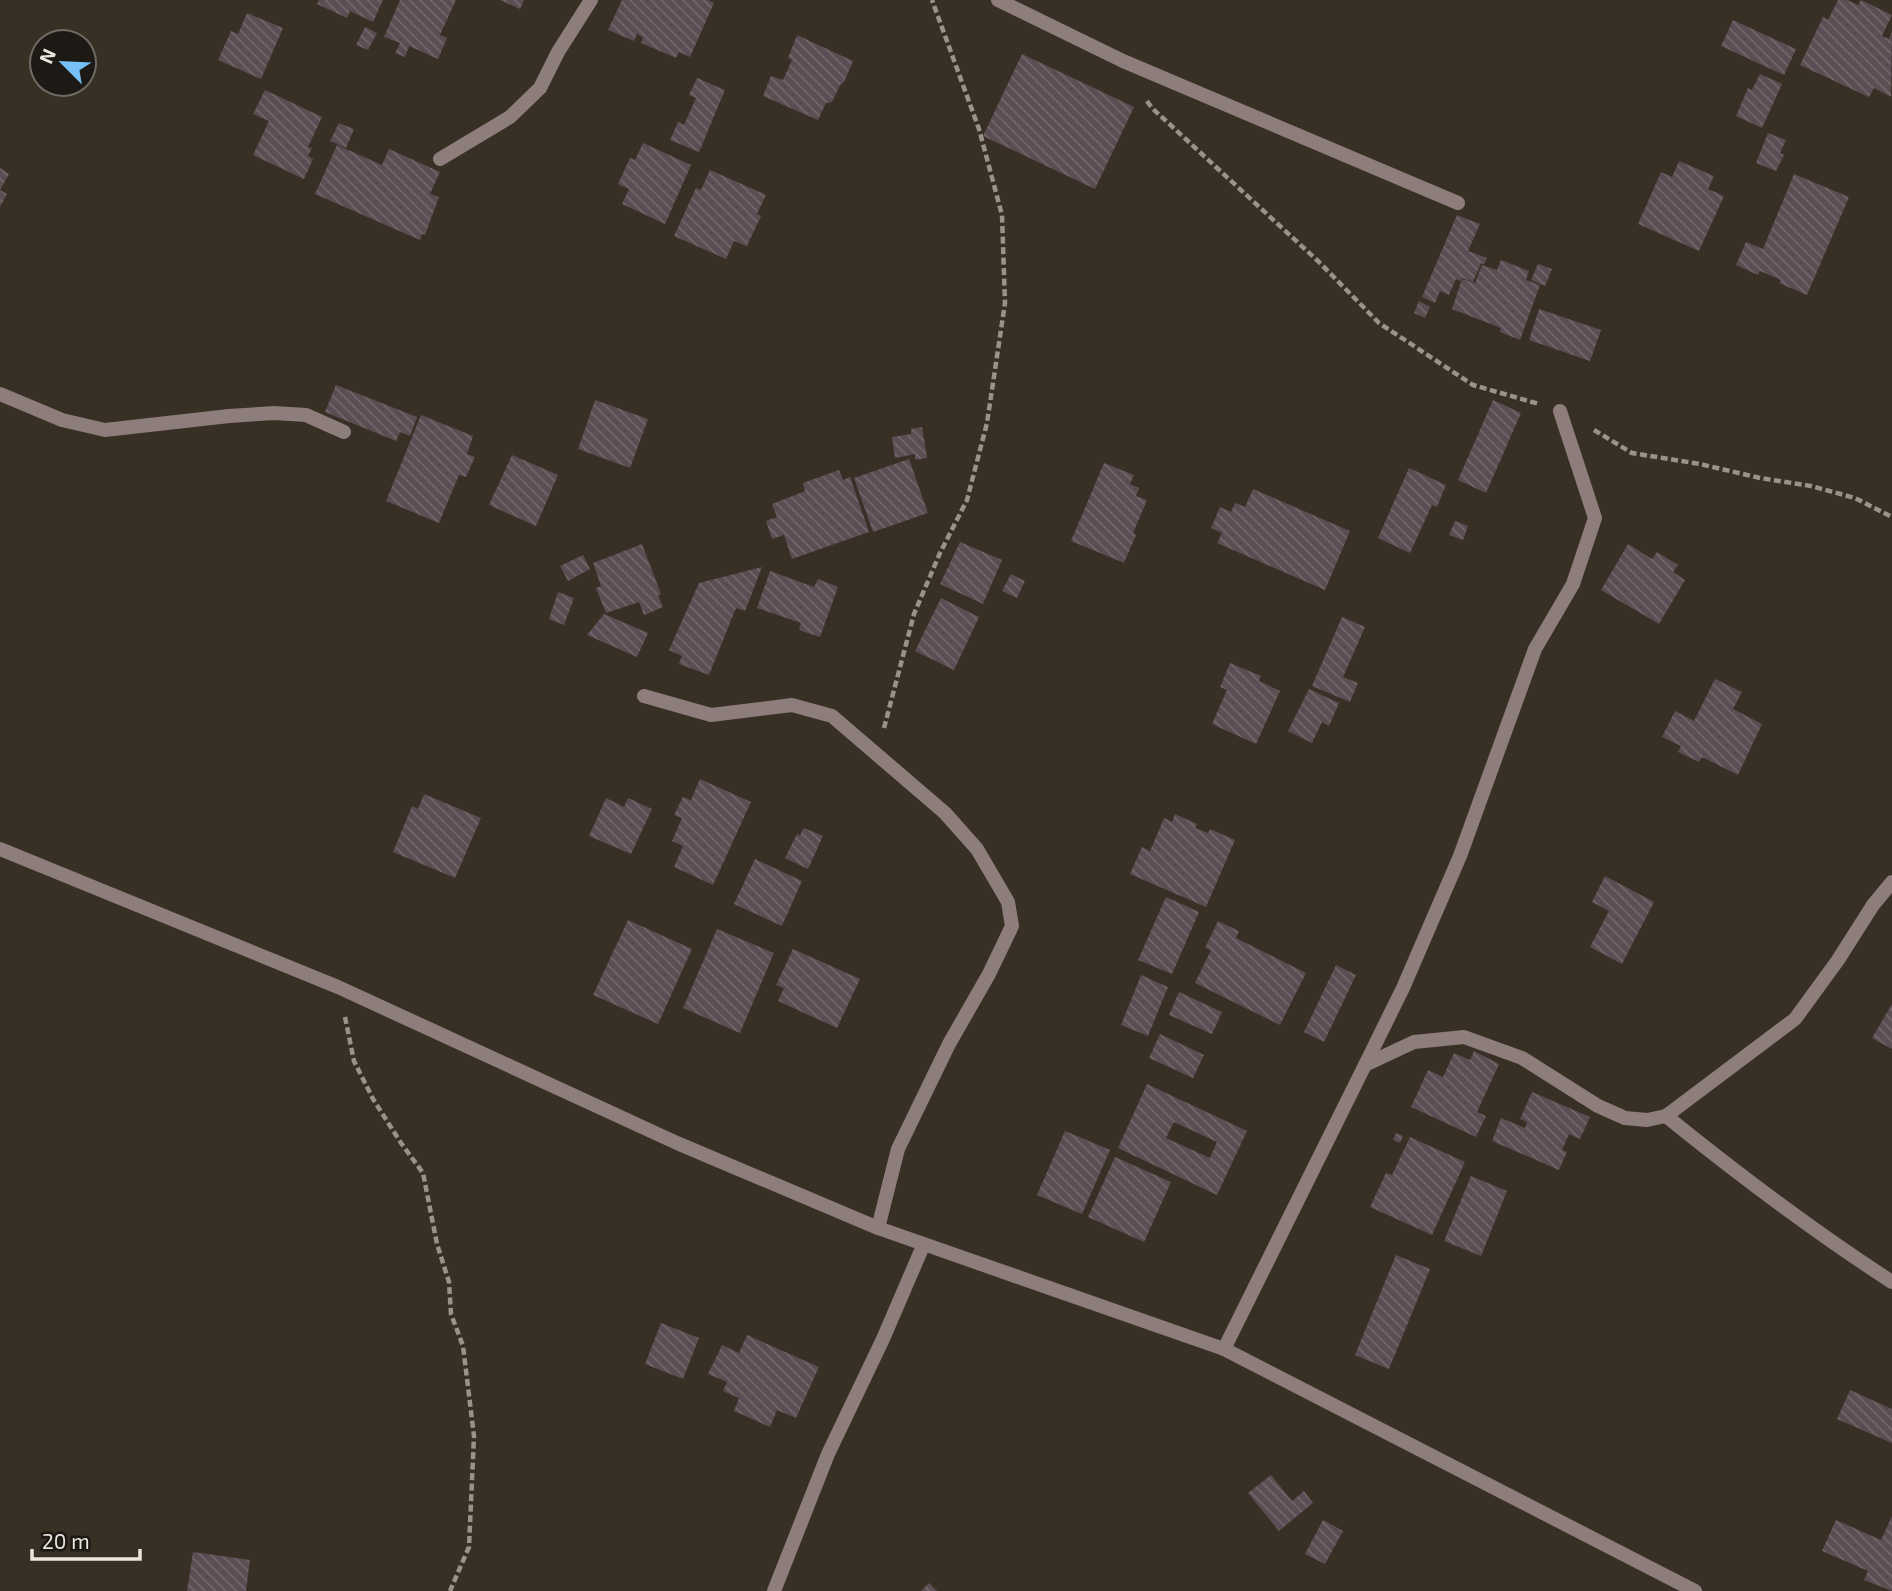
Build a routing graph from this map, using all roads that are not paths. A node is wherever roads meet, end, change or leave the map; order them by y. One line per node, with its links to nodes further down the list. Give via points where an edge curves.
1 (591, 0): 3 (street, via 540,88 510,117)
2 (998, 0): 4 (street, via 1123,61)
3 (440, 159)
4 (1458, 203)
5 (0, 394): 7 (street, via 62,420 105,430 274,413 306,415)
6 (1560, 411): 11 (street, via 1595,518 1573,584 1535,649 1460,856 1404,988)
7 (344, 432)
8 (644, 696): 13 (street, via 711,715 792,705 832,716 945,813 977,849 1008,902 1012,926 898,1149)
9 (0, 849): 13 (street, via 338,987 677,1143)
10 (1892, 881): 12 (street, via 1795,1019)
11 (1365, 1065): 12 (street, via 1414,1042 1464,1037 1522,1058 1625,1118); 16 (street)
12 (1666, 1116): 15 (street, via 1828,1241)
13 (878, 1228): 14 (street)
14 (923, 1246): 16 (street); 17 (street, via 828,1454)
15 (1892, 1282)
16 (1224, 1349): 18 (street)
17 (774, 1591)
18 (1695, 1591)

